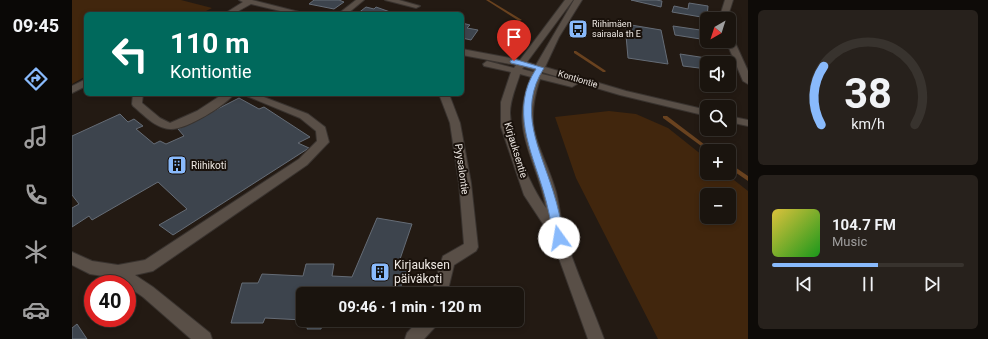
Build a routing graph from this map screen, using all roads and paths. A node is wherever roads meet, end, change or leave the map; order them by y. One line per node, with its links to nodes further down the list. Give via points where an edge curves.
1 (360, 0): 10 (street)
2 (389, 0): 7 (street)
3 (569, 0): 15 (street, Kirjauksentie)
4 (578, 0): 16 (street, Kirjauksentie, via 566,17)
5 (729, 0): 11 (street)
6 (246, 1): 8 (street); 9 (street)
7 (416, 6)
8 (231, 12)
9 (293, 12)
10 (345, 12)
11 (725, 12)
12 (733, 48): 17 (street)
13 (464, 53): 15 (street, Kontiontie)
14 (464, 56): 15 (street, Kontiontie)
15 (519, 67): 16 (street, Kontiontie); 27 (street, Kirjauksentie, via 506,102 506,127 530,195)
16 (538, 72): 24 (street, Kontiontie); 27 (street, Kirjauksentie, via 527,106 529,133 549,191)
17 (748, 81)
18 (84, 83): 19 (street)
19 (72, 90)
20 (138, 96): 21 (street, via 137,104 171,127 183,123)
21 (225, 96)
22 (252, 96): 29 (street, via 304,116 321,130 323,142 303,162 148,266)
23 (445, 96): 30 (street, Pyysalontie, via 455,124 465,183 471,247 448,261)
24 (700, 111)
25 (736, 120): 26 (street)
26 (748, 123)
27 (559, 238): 34 (street, Kirjauksentie)
28 (72, 258): 29 (street, via 90,266)
29 (118, 272): 32 (street, via 148,292)
30 (441, 287)
31 (424, 327): 33 (street)
32 (204, 339)
33 (413, 339)
34 (596, 339)

